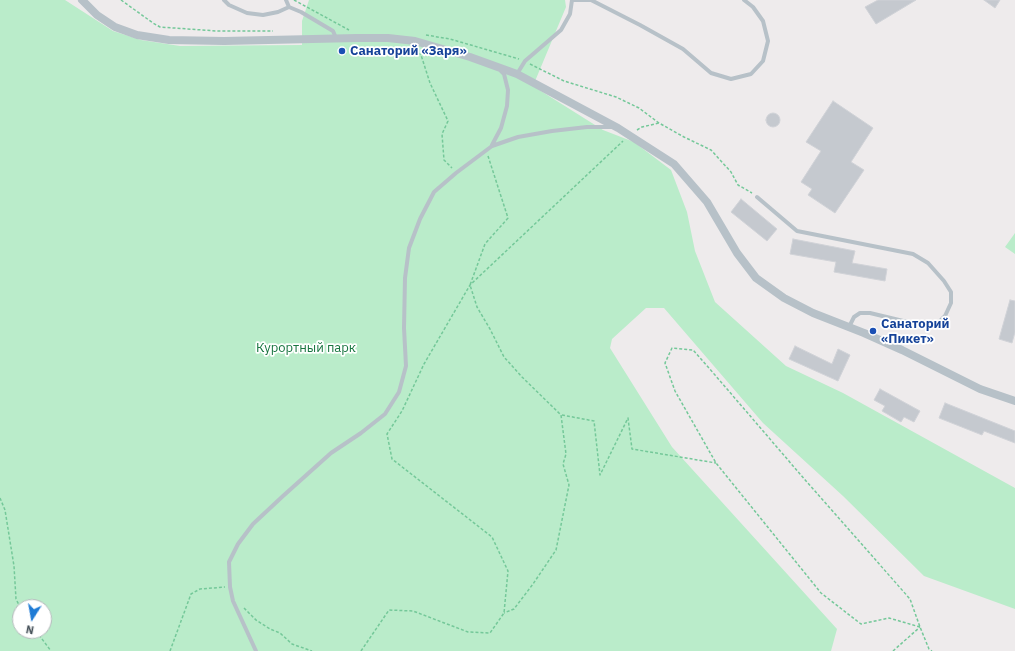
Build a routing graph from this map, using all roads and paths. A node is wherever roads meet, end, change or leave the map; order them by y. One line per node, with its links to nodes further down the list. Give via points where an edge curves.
1 (82, 0): 11 (street, via 97,15 115,27 137,35 169,40 224,41)
2 (121, 0): 10 (path, via 160,27)
3 (224, 0): 9 (lane, via 247,13 263,15)
4 (286, 0): 9 (lane)
5 (294, 0): 11 (path, via 352,32)
6 (572, 0): 7 (lane); 14 (lane, via 570,14 561,30)
7 (591, 0): 8 (lane, via 683,49 711,73 731,79 751,74 764,61 768,41 763,21)
8 (744, 0)
9 (289, 7): 11 (lane)
10 (276, 31)
11 (334, 34): 15 (street, via 415,41)
12 (419, 35): 14 (path, via 450,39)
13 (409, 46): 22 (path, via 421,55 430,83 448,121 442,134 444,160)
14 (525, 61): 16 (lane); 17 (path, via 564,81 616,97 639,108)
15 (496, 66): 16 (street); 20 (lane, via 504,74 508,90 501,128)
16 (517, 74): 18 (street)
17 (659, 123): 19 (path, via 642,127); 23 (path, via 711,150 731,172 738,185)
18 (618, 128): 19 (street); 20 (lane, via 587,127 552,131 518,137)
19 (629, 134): 24 (path); 25 (street, via 674,164 707,202 737,253 756,278 784,298)
20 (492, 146): 21 (lane)
21 (486, 150): 22 (lane); 24 (path, via 508,218 485,244)
22 (456, 173): 30 (lane, via 434,192 409,248 405,278 406,366 399,392 385,414 331,453 253,524 238,544 229,562)
23 (757, 197): 25 (lane, via 798,230 913,254 928,263 951,292 951,304 945,316 936,324 924,326 860,313 854,317)
24 (470, 285): 27 (path, via 477,307 504,357); 33 (path, via 424,364 402,411 386,434 392,459 492,537 508,571)
25 (849, 327): 26 (street, via 980,389)
26 (1015, 401)
27 (561, 415): 28 (path, via 594,421 600,475 628,418 632,449); 33 (path, via 566,454 563,464 570,485 556,550 514,609)
28 (716, 463): 34 (path, via 821,593 861,624 889,618); 34 (path, via 675,391 664,362 672,348 693,350 910,599)
29 (0, 498): 31 (path, via 5,510 12,552)
30 (230, 587): 32 (lane); 37 (path, via 200,589 191,594)
31 (16, 599)
32 (233, 601): 38 (lane); 39 (path, via 292,644)
33 (504, 613): 40 (path, via 490,633 468,632 413,611 389,610)
34 (920, 627): 41 (path); 42 (path)
35 (42, 639): 36 (path)
36 (51, 651)
37 (170, 651)
38 (256, 651)
39 (312, 651)
40 (361, 651)
41 (893, 651)
42 (932, 651)

